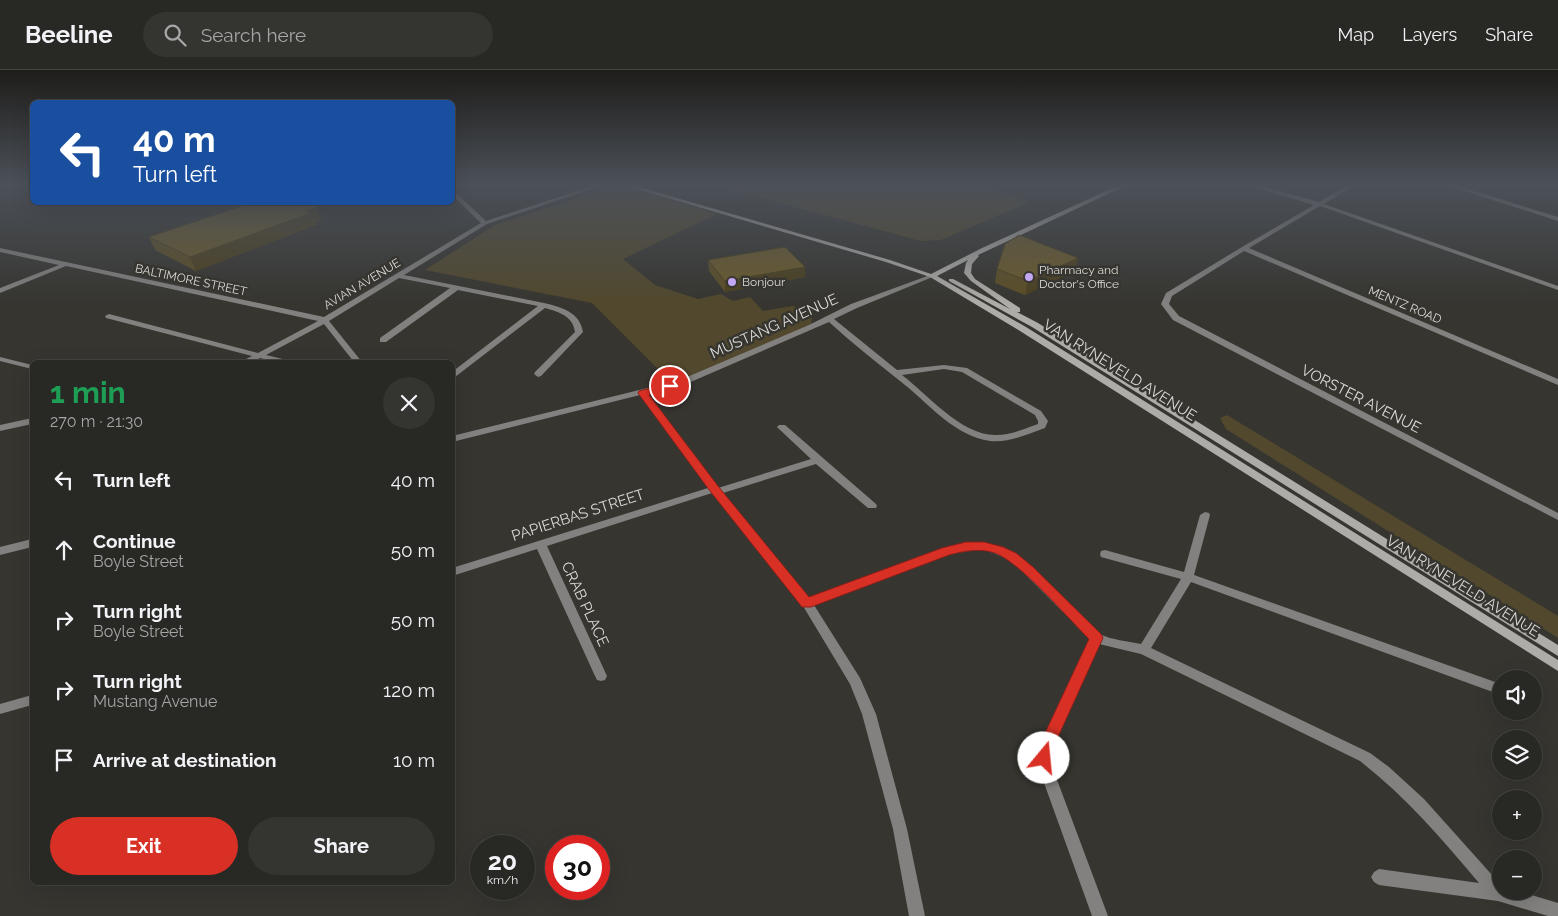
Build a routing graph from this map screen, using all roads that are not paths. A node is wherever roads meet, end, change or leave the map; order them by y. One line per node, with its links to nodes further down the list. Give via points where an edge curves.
1 (483, 224): 12 (street, AVIAN AVENUE)
2 (763, 224): 11 (main road, VAN RYNEVELD AVENUE)
3 (787, 224): 11 (main road, VAN RYNEVELD AVENUE)
4 (1038, 224): 8 (main road)
5 (1284, 224): 7 (street)
6 (1377, 224): 14 (street)
7 (1244, 248): 31 (street, MENTZ ROAD); 41 (street, VORSTER AVENUE, via 1169,295 1165,304 1176,318)
8 (984, 249): 11 (main road); 20 (main road, via 969,263 967,273)
9 (0, 250): 10 (street, BALTIMORE STREET)
10 (65, 265): 15 (street); 19 (street, BALTIMORE STREET)
11 (936, 275): 18 (street, MUSTANG AVENUE); 20 (main road, VAN RYNEVELD AVENUE); 52 (main road, VAN RYNEVELD AVENUE)
12 (399, 276): 13 (street); 19 (street, AVIAN AVENUE)
13 (457, 287): 16 (street); 21 (street)
14 (1558, 288)
15 (0, 291)
16 (544, 305): 29 (street); 30 (street, via 566,312 579,332)
17 (108, 316): 22 (street)
18 (829, 318): 28 (street); 32 (street, MUSTANG AVENUE, via 690,379)
19 (325, 320): 22 (street, AVIAN AVENUE); 26 (street)
20 (1035, 325): 51 (main road, VAN RYNEVELD AVENUE)
21 (383, 340)
22 (258, 356): 24 (street, AVIAN AVENUE); 25 (street)
23 (0, 359): 27 (street)
24 (251, 360)
25 (275, 360)
26 (356, 360)
27 (30, 367)
28 (895, 373): 28 (street, via 958,425 981,436 1011,436 1042,426 1044,420 1038,413 964,370 944,367)
29 (455, 374)
30 (538, 374)
31 (1558, 382)
32 (643, 393): 36 (street, MUSTANG AVENUE); 38 (street)
33 (30, 421): 35 (street)
34 (782, 426): 37 (street)
35 (0, 428)
36 (455, 438)
37 (818, 460): 38 (street, PAPIERBAS STREET); 39 (street)
38 (715, 490): 43 (street, PAPIERBAS STREET); 48 (street)
39 (872, 506)
40 (1205, 515): 47 (street)
41 (1558, 517)
42 (30, 544): 44 (street)
43 (541, 545): 46 (street, PAPIERBAS STREET); 53 (street, CRAB PLACE)
44 (0, 551)
45 (1105, 554): 47 (street)
46 (455, 571)
47 (1188, 577): 50 (street); 54 (street)
48 (807, 603): 49 (street, via 946,551 966,546 984,547 1011,556); 62 (street, via 856,682 869,714 900,829)
49 (1096, 638): 50 (street); 63 (street, via 1045,748 1044,758)
50 (1144, 650): 58 (street, via 1365,757 1415,798)
51 (1558, 651)
52 (1558, 666)
53 (601, 676)
54 (1492, 686)
55 (30, 701): 56 (street)
56 (0, 709)
57 (1379, 877): 59 (street)
58 (1492, 886)
59 (1492, 892)
60 (1521, 900): 61 (street)
61 (1558, 911)
62 (917, 916)
63 (1100, 916)

